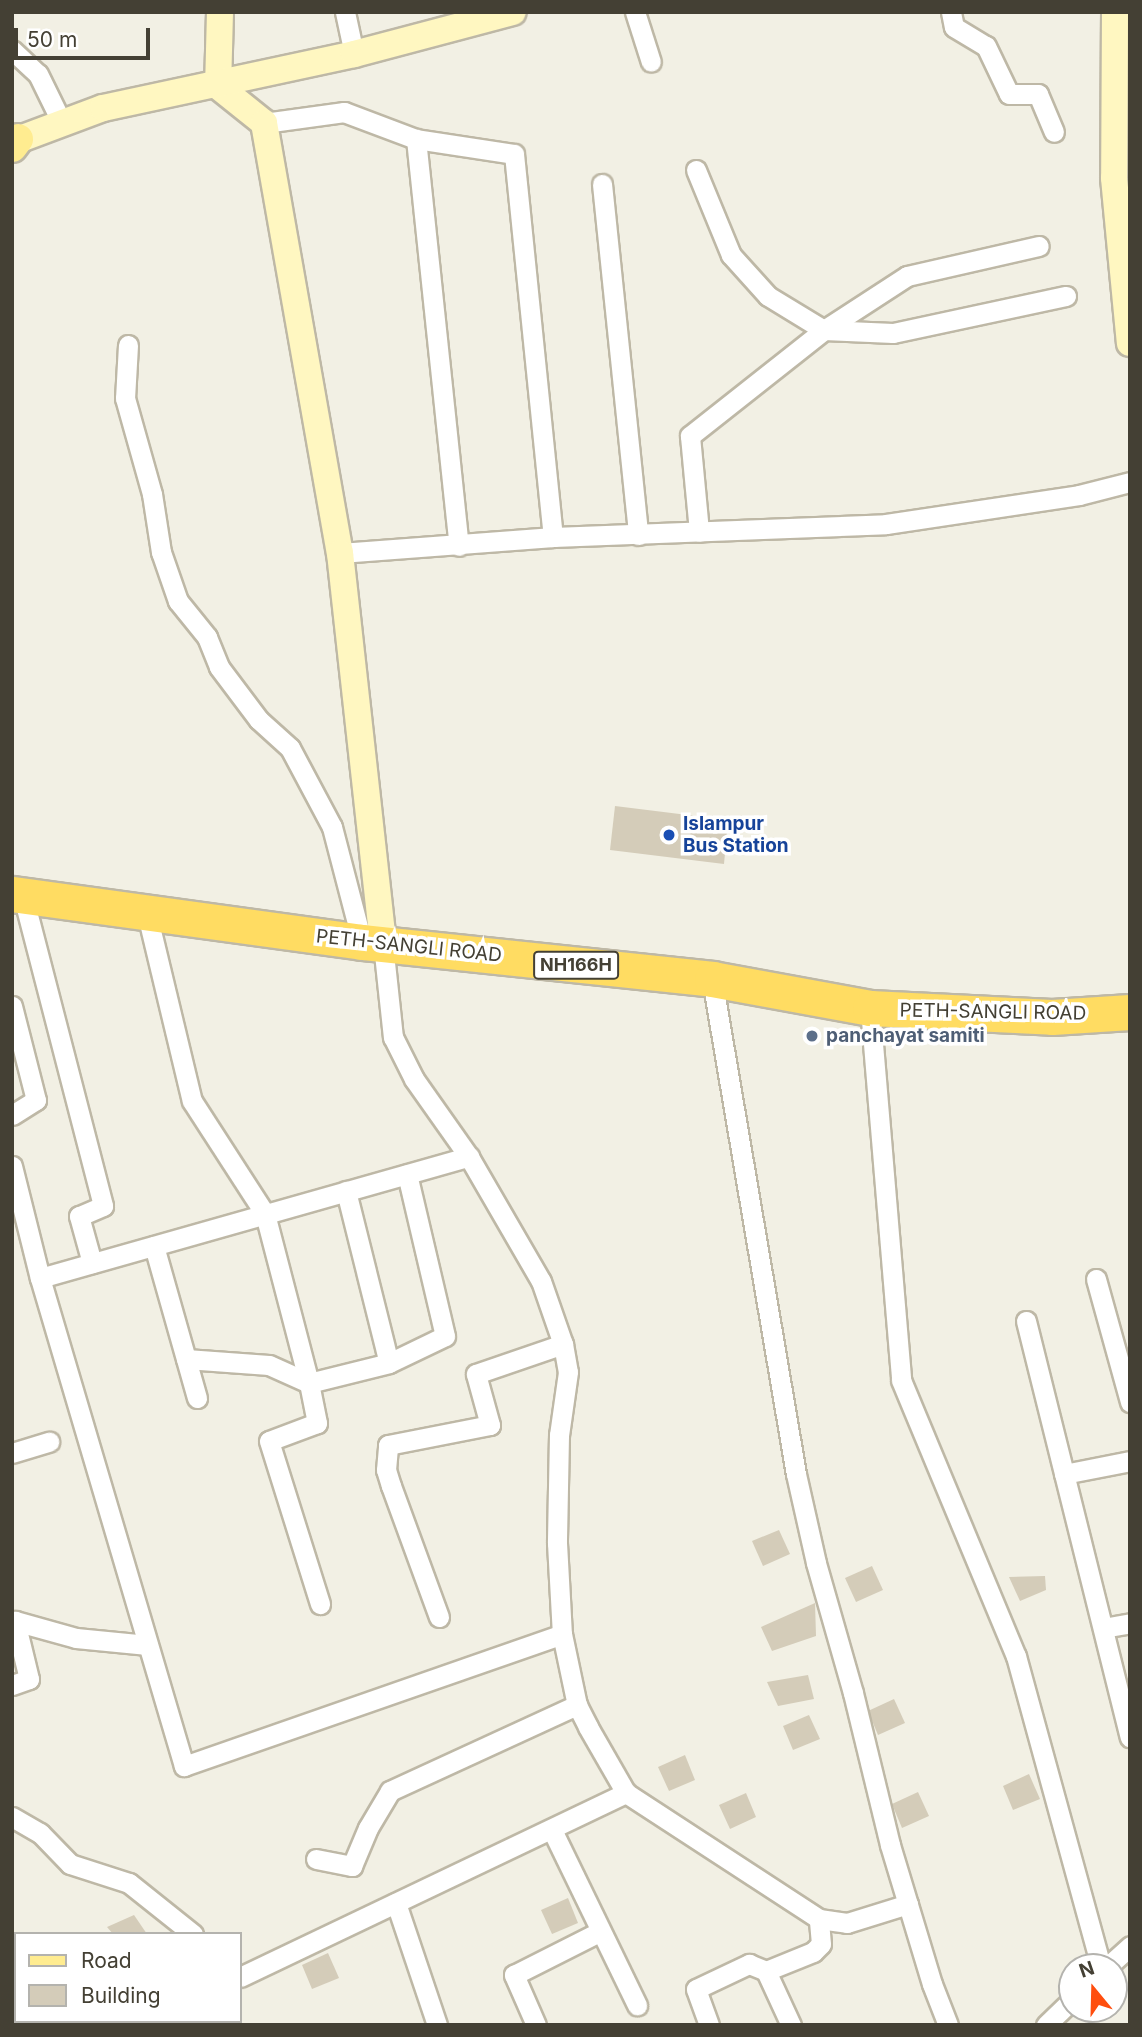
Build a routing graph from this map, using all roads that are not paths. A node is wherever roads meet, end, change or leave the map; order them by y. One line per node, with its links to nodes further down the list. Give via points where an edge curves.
1 (220, 12): 10 (street)
2 (345, 12): 8 (street)
3 (512, 12): 8 (street)
4 (635, 12): 9 (street)
5 (951, 12): 13 (street, via 954,27 986,46 1009,94 1038,94)
6 (1115, 12): 21 (street, via 1114,178)
7 (12, 50): 11 (street, via 38,74)
8 (354, 54): 10 (street)
9 (650, 62)
10 (218, 86): 11 (street, via 103,108); 12 (street)
11 (61, 121): 15 (street)
12 (264, 123): 14 (street, via 344,112); 28 (street)
13 (1054, 132)
14 (416, 139): 26 (street, via 514,154); 27 (street)
15 (14, 143)
16 (696, 170): 20 (street, via 731,254 768,296)
17 (602, 184): 25 (street)
18 (1040, 246): 20 (street, via 907,276)
19 (1066, 296): 20 (street, via 893,333)
20 (824, 330): 24 (street, via 690,436)
21 (1130, 344)
22 (128, 345): 31 (street, via 125,398 178,601 207,637 219,667 243,699 290,748 332,827)
23 (1130, 482): 24 (street, via 1079,495 886,524)
24 (699, 532): 25 (street)
25 (638, 535): 26 (street)
26 (553, 537): 27 (street)
27 (459, 546): 28 (street)
28 (340, 553): 31 (street)
29 (18, 895): 30 (highway, PETH-SANGLI ROAD / NH166H); 43 (street, via 103,1206 79,1216)
30 (147, 914): 31 (highway, PETH-SANGLI ROAD / NH166H); 41 (street, via 192,1101)
31 (372, 943): 32 (highway, PETH-SANGLI ROAD / NH166H); 37 (street, via 393,1037 414,1079)
32 (712, 979): 34 (highway, PETH-SANGLI ROAD / NH166H); 71 (street, via 796,1474)
33 (12, 1006): 36 (street, via 36,1100)
34 (870, 1008): 35 (highway, PETH-SANGLI ROAD / NH166H, via 1052,1017); 75 (street, via 901,1380 1016,1656)
35 (1130, 1012)
36 (12, 1115)
37 (469, 1157): 39 (street); 47 (street, via 541,1281)
38 (12, 1166): 44 (street)
39 (407, 1174): 40 (street); 49 (street, via 445,1336)
40 (346, 1191): 41 (street); 49 (street)
41 (265, 1214): 42 (street); 50 (street)
42 (154, 1246): 43 (street); 48 (street)
43 (92, 1263): 44 (street)
44 (40, 1278): 62 (street)
45 (1097, 1279): 52 (street)
46 (1026, 1321): 56 (street)
47 (563, 1344): 58 (street, via 476,1374 490,1424 388,1445 386,1470); 61 (street, via 568,1372 559,1435 557,1543)
48 (186, 1359): 50 (street, via 269,1365); 51 (street)
49 (389, 1363): 50 (street)
50 (309, 1383): 57 (street, via 317,1423 269,1441)
51 (197, 1398)
52 (1130, 1402)
53 (49, 1442): 54 (street)
54 (12, 1453)
55 (1130, 1461): 56 (street)
56 (1064, 1474): 60 (street)
57 (320, 1604)
58 (439, 1617)
59 (1130, 1623): 60 (street)
60 (1103, 1629): 65 (street)
61 (562, 1634): 62 (street, via 184,1766); 64 (street)
62 (148, 1644): 63 (street, via 76,1638 15,1621 29,1679)
63 (12, 1685)
64 (577, 1705): 66 (street); 69 (street, via 390,1791 352,1866)
65 (1130, 1737)
66 (626, 1793): 68 (street); 72 (street)
67 (12, 1817): 74 (street, via 40,1833 70,1864 129,1883)
68 (552, 1830): 70 (street); 73 (street)
69 (316, 1859)
70 (397, 1903): 76 (street); 79 (street)
71 (908, 1904): 72 (street, via 847,1923); 83 (street)
72 (819, 1919): 77 (street, via 821,1944 813,1952)
73 (601, 1931): 78 (street); 80 (street, via 514,1975)
74 (190, 1932)
75 (1097, 1953)
76 (243, 1971)
77 (765, 1971): 81 (street, via 749,1964 696,1989); 82 (street)
78 (637, 2005)
79 (437, 2025)
80 (536, 2025)
81 (709, 2025)
82 (790, 2025)
83 (948, 2025)

